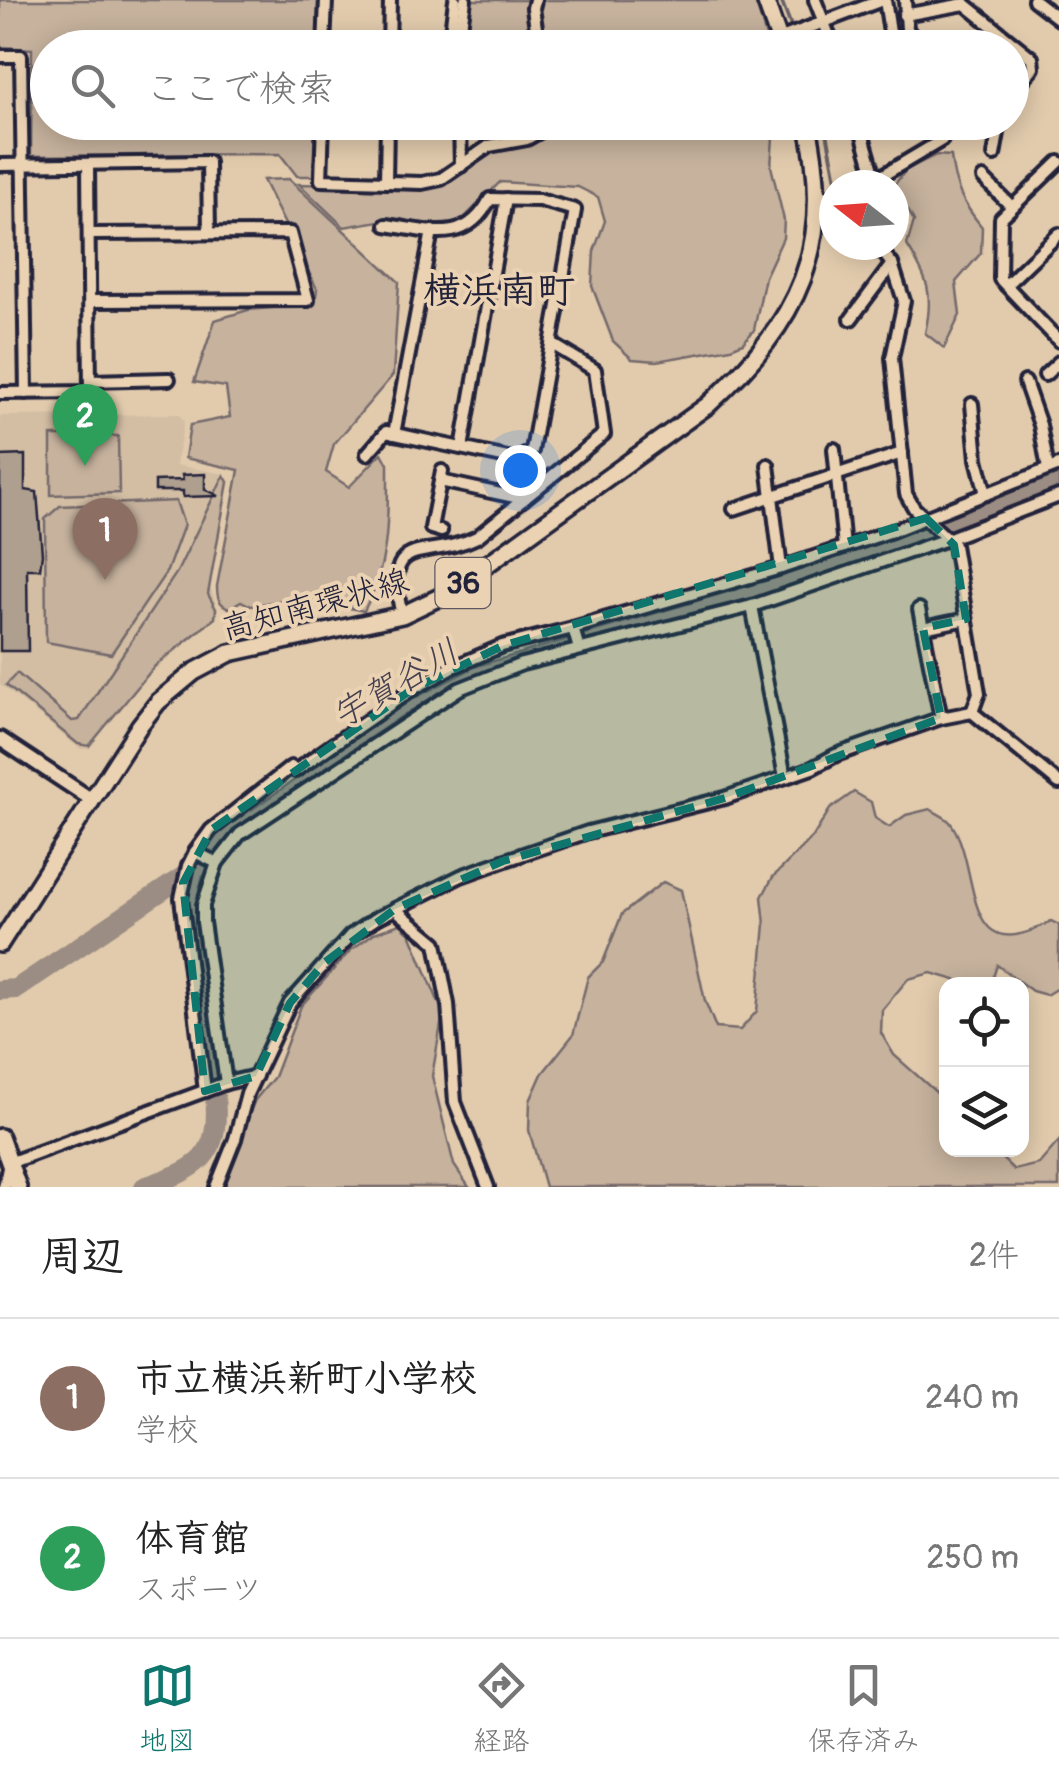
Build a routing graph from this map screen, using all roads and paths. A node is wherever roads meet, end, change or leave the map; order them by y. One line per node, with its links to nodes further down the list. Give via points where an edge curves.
1 (326, 0): 14 (street)
2 (390, 0): 15 (street)
3 (455, 0): 16 (street)
4 (465, 0): 17 (street)
5 (535, 0): 18 (street)
6 (765, 0): 19 (main road)
7 (815, 0): 13 (street)
8 (884, 0): 13 (street); 22 (street)
9 (904, 0): 11 (street)
10 (1034, 0): 12 (street)
11 (904, 16): 23 (street); 24 (street, via 965,4)
12 (1059, 19)
13 (823, 22): 20 (street); 21 (street)
14 (325, 30)
15 (389, 30)
16 (454, 30)
17 (458, 30)
18 (536, 30)
19 (776, 30)
20 (807, 30)
21 (826, 30)
22 (890, 30)
23 (908, 30)
24 (997, 30)
25 (0, 56): 38 (street, via 20,56)
26 (322, 140): 43 (street, via 321,180)
27 (387, 140): 43 (street)
28 (460, 140): 39 (street)
29 (521, 140): 39 (street, via 489,146)
30 (811, 140): 44 (main road, 高知南環状線 / 36)
31 (864, 140): 40 (street)
32 (942, 140): 41 (street)
33 (997, 140): 34 (street)
34 (994, 155)
35 (1059, 162): 46 (street)
36 (88, 165): 38 (street); 49 (street, via 208,162); 50 (street)
37 (0, 166): 38 (street)
38 (22, 166): 64 (street)
39 (461, 166): 43 (street, via 441,179)
40 (873, 170)
41 (896, 170)
42 (984, 178): 46 (street)
43 (386, 182)
44 (818, 193): 87 (main road, 高知南環状線 / 36, via 802,284 745,371 496,560)
45 (506, 199): 48 (street, via 490,199 468,226); 58 (street, via 576,210); 68 (street)
46 (1012, 207): 54 (street, via 1001,218 1000,279)
47 (386, 225): 48 (street)
48 (432, 231): 67 (street)
49 (210, 233): 50 (street); 55 (street, via 290,233 308,300)
50 (89, 234): 55 (street)
51 (1059, 234): 54 (street)
52 (889, 260): 53 (street)
53 (892, 264): 56 (street); 70 (street, via 904,301 892,358)
54 (1006, 285): 57 (street)
55 (90, 301): 62 (street)
56 (851, 318)
57 (1057, 336)
58 (552, 344): 68 (street, via 532,451 517,460); 78 (street, via 595,370 604,434)
59 (1059, 362): 60 (street)
60 (1044, 375)
61 (170, 379): 62 (street)
62 (90, 381): 64 (street, via 90,392)
63 (1025, 382): 73 (street)
64 (26, 393): 65 (street)
65 (0, 394)
66 (972, 404): 75 (street)
67 (394, 434): 68 (street); 71 (street, via 386,432)
68 (462, 448)
69 (834, 449): 74 (street)
70 (902, 453): 74 (street); 80 (street, via 906,494)
71 (368, 454)
72 (768, 465): 76 (street)
73 (1054, 467): 75 (street)
74 (837, 475): 76 (street); 83 (street)
75 (986, 494): 80 (street)
76 (772, 496): 79 (street); 84 (street)
77 (1059, 496): 82 (street)
78 (524, 499): 81 (street, via 441,476 431,528); 87 (street, via 464,544 406,557 395,576)
79 (734, 509)
80 (927, 519): 82 (street); 83 (street)
81 (441, 531)
82 (947, 536): 85 (street); 88 (street)
83 (844, 547): 84 (street)
84 (781, 568): 90 (street)
85 (752, 606): 91 (street); 95 (street)
86 (919, 609): 89 (street)
87 (402, 615): 97 (main road, 高知南環状線 / 36, via 257,646 204,665 158,702)
88 (966, 619): 89 (street); 92 (street, via 979,693)
89 (923, 628): 93 (street)
90 (574, 629): 91 (street); 98 (street, via 502,646 412,690 262,788 211,830)
91 (578, 648): 99 (street, via 459,690 240,834)
92 (972, 712): 93 (street); 96 (street)
93 (941, 718): 95 (street)
94 (0, 739): 97 (street)
95 (786, 778): 100 (street, via 588,832 461,876)
96 (1059, 783)
97 (92, 800): 101 (main road, 高知南環状線 / 36)
98 (197, 853): 99 (street); 104 (street, via 181,898)
99 (214, 862): 103 (street, via 203,922)
100 (395, 909): 102 (street, via 350,936 290,1003); 110 (street, via 436,943 455,1102)
101 (0, 944)
102 (256, 1076): 103 (street); 109 (street)
103 (224, 1084): 104 (street)
104 (208, 1090): 106 (street)
105 (0, 1136): 106 (main road)
106 (10, 1162): 107 (street); 108 (main road)
107 (4, 1187)
108 (18, 1187)
109 (216, 1187)
110 (488, 1187)

